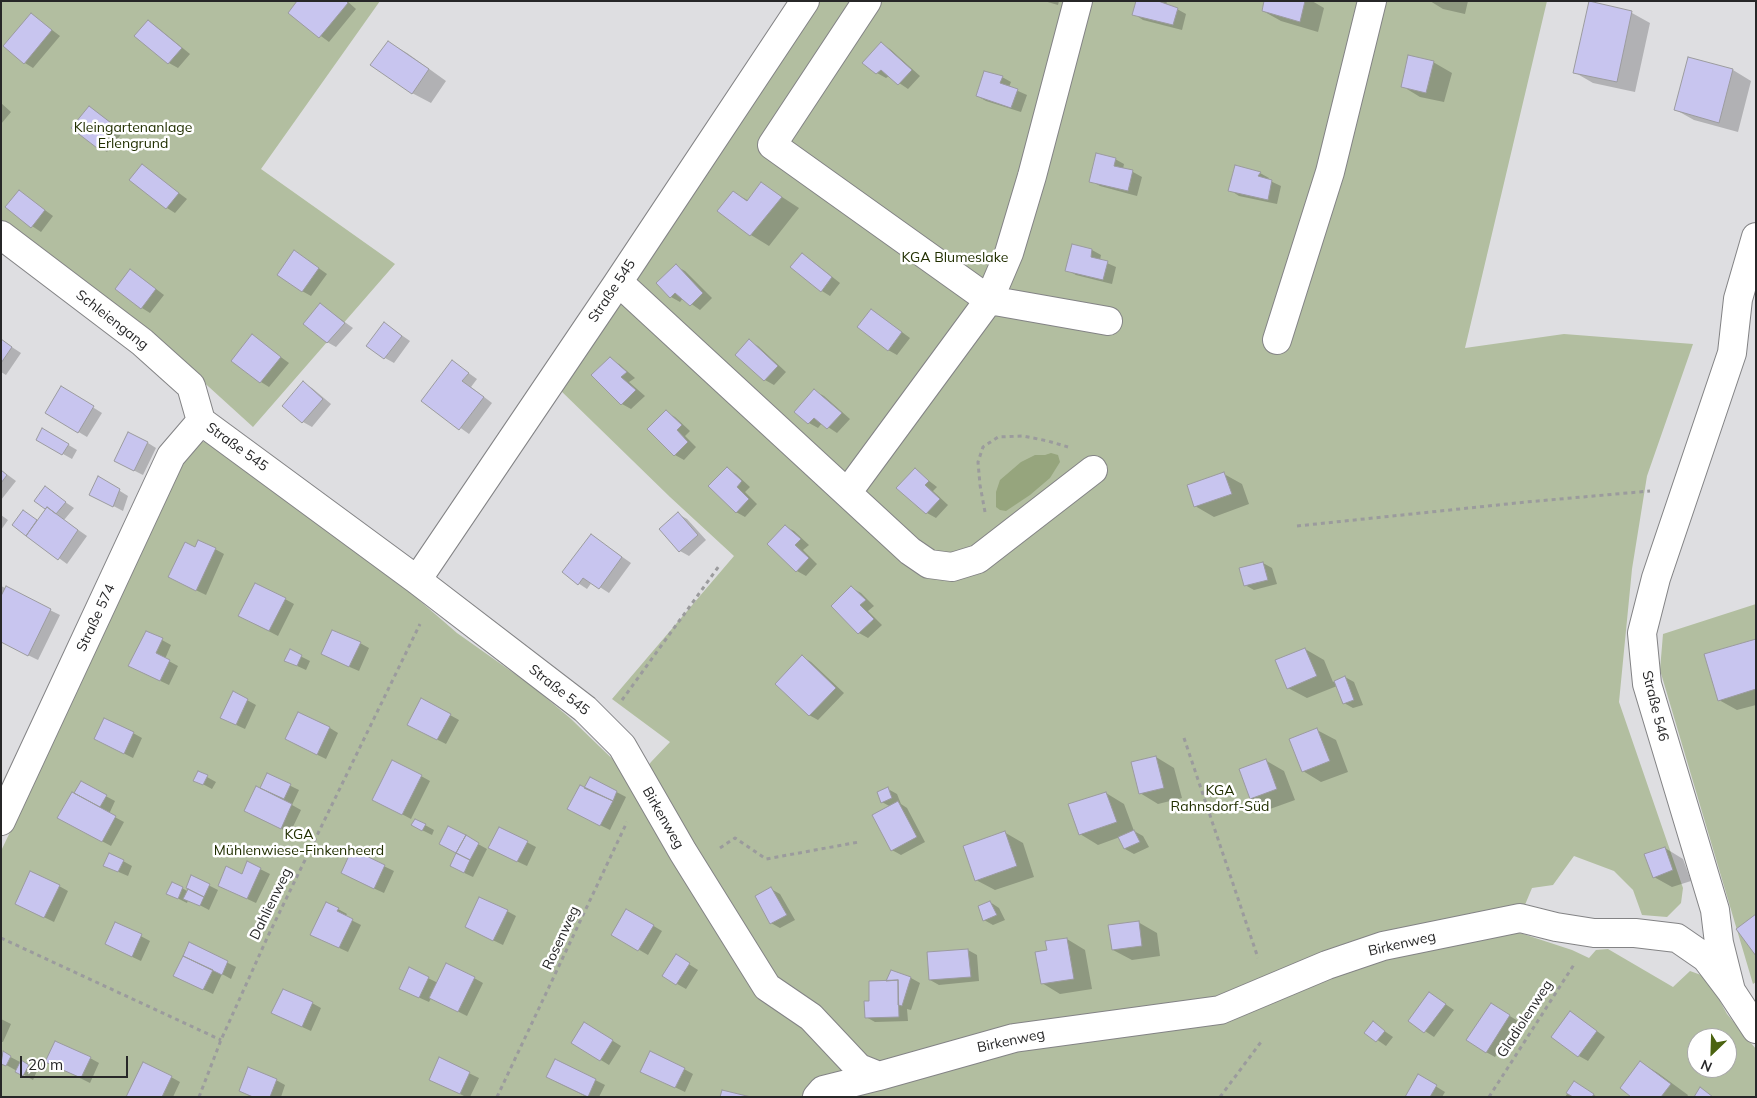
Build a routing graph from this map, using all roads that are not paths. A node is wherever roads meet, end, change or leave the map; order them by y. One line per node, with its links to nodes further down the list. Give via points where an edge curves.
1 (805, 1): 7 (street, Straße 545)
2 (867, 1): 8 (street, via 772,145)
3 (1078, 1): 8 (street, via 1032,176 1011,245)
4 (1372, 1): 11 (street, via 1330,172)
5 (1, 235): 12 (street, Schleiengang, via 142,342 191,386)
6 (1756, 237): 10 (street, Straße 546, via 1738,298)
7 (617, 284): 14 (street); 15 (street, Straße 545)
8 (989, 300): 9 (street); 14 (street)
9 (1108, 320)
10 (1746, 323): 18 (street, Straße 546, via 1732,353 1683,492 1642,633 1647,684)
11 (1277, 340)
12 (201, 421): 15 (street, Straße 545); 17 (street, Straße 574, via 171,456)
13 (1093, 470): 14 (street, via 978,560 952,568 929,564 910,551)
14 (847, 493)
15 (417, 580): 16 (street, Straße 545, via 585,709 622,746)
16 (643, 783): 22 (street, Birkenweg, via 767,986 812,1017 859,1068)
17 (1, 821)
18 (1715, 910): 19 (street); 20 (street, Straße 546)
19 (1677, 938): 20 (street, via 1706,958); 22 (street, Birkenweg, via 1635,932 1594,933 1520,918 1383,946 1327,965 1220,1010 1014,1038)
20 (1730, 991): 21 (street, Straße 546)
21 (1756, 1029)
22 (879, 1076): 23 (street, via 823,1090)
23 (817, 1097)

